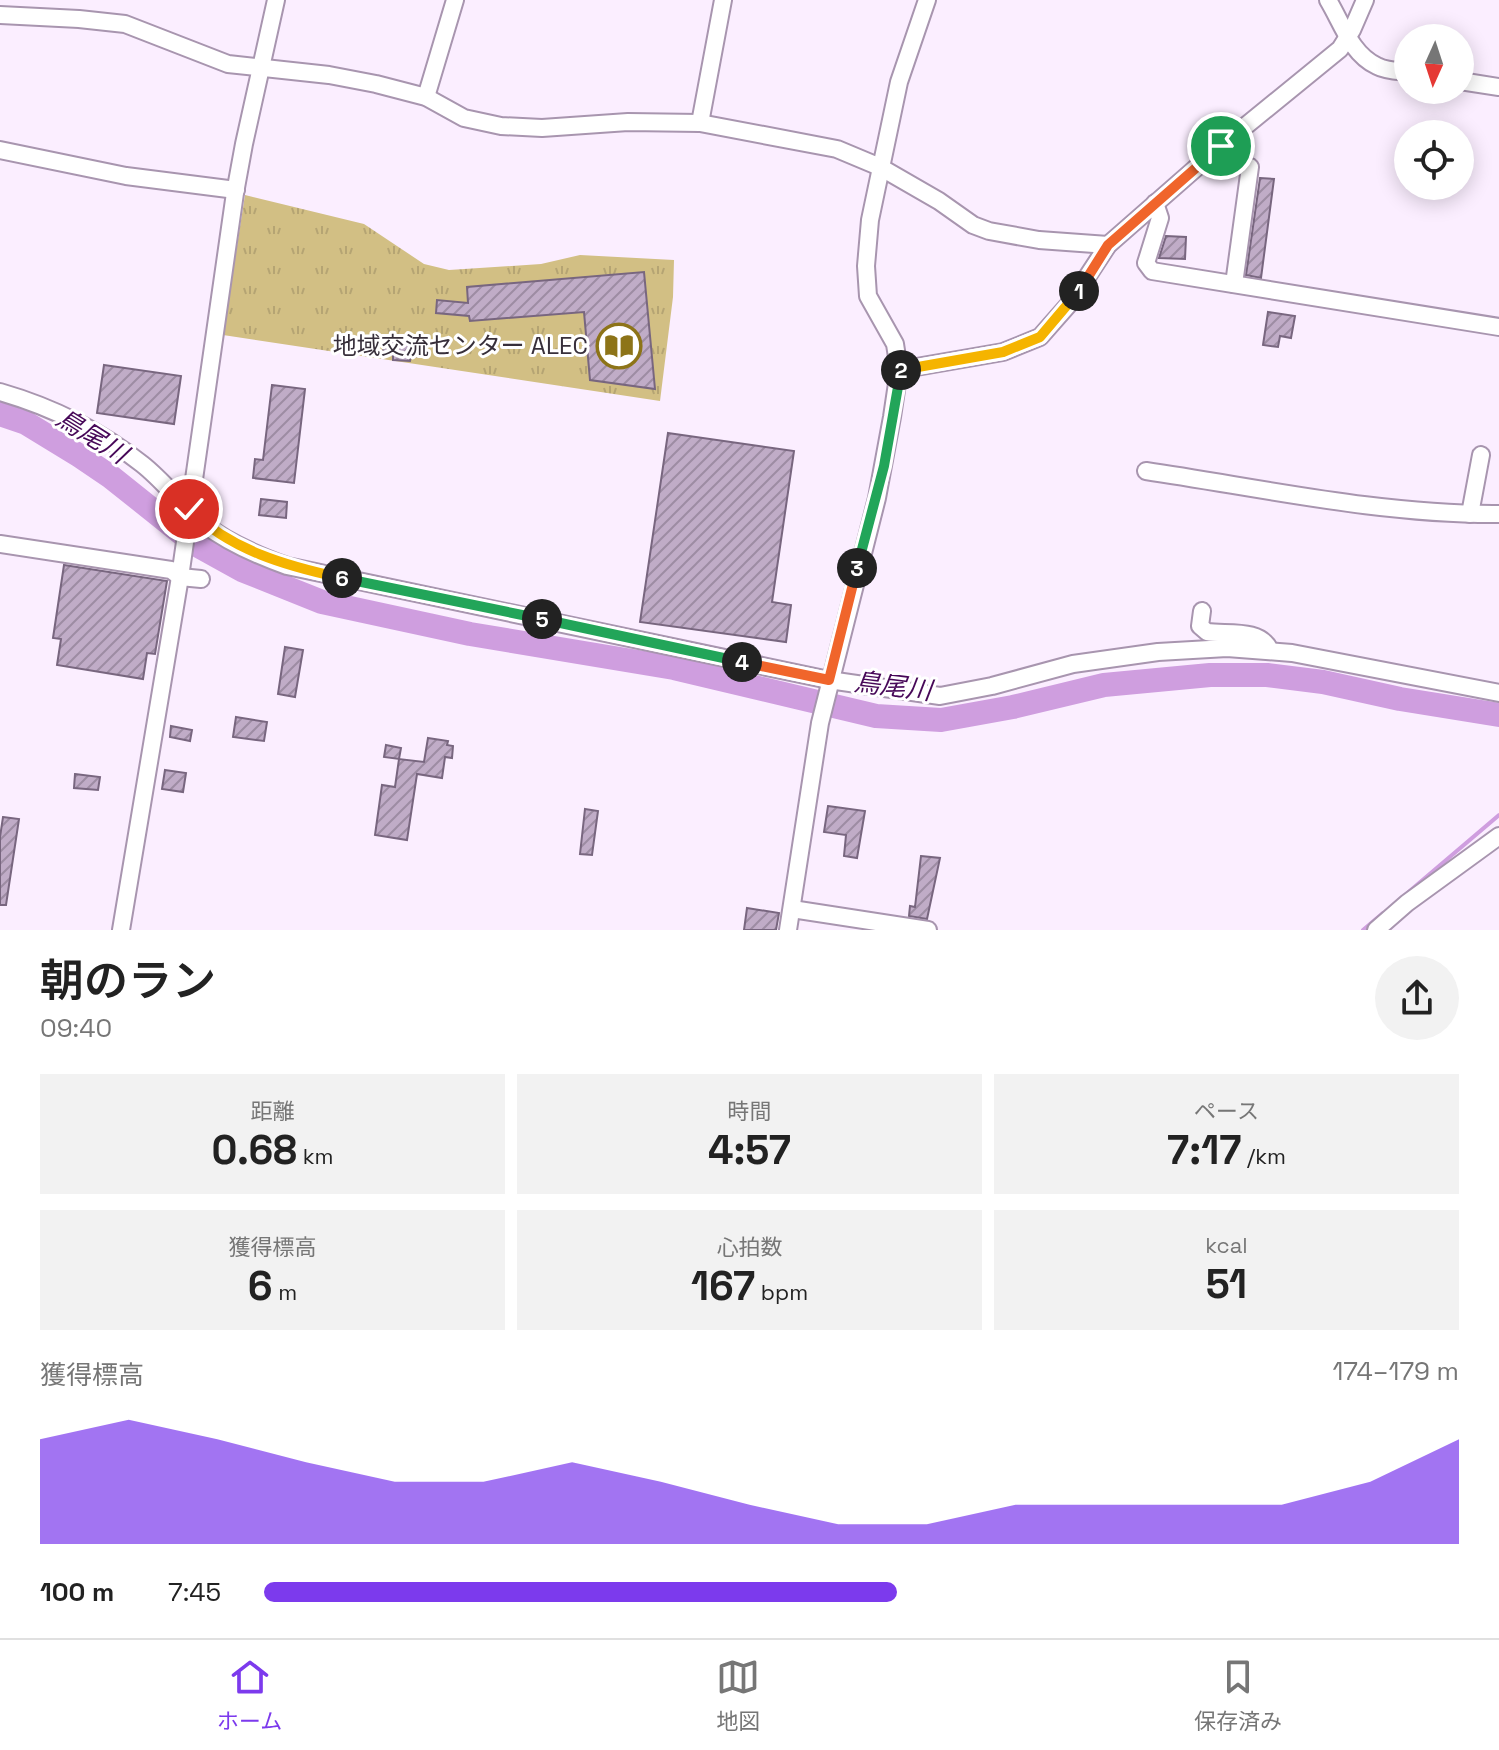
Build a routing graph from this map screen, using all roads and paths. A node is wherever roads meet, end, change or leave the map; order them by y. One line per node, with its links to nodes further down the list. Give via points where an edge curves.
1 (276, 0): 9 (street)
2 (455, 0): 13 (street)
3 (723, 0): 14 (street)
4 (927, 0): 16 (street, via 899,82)
5 (1328, 0): 8 (street)
6 (1365, 0): 8 (street)
7 (0, 15): 9 (street, via 125,24 211,59)
8 (1348, 38): 10 (street, via 1376,66); 19 (street)
9 (261, 68): 13 (street, via 329,75); 18 (street)
10 (1394, 69)
11 (1474, 83): 12 (street)
12 (1499, 87)
13 (426, 97): 14 (street, via 464,118 511,127)
14 (700, 123): 16 (street, via 837,149)
15 (0, 150): 18 (street, via 126,176)
16 (880, 167): 20 (street, via 989,231); 23 (street, via 870,220 868,296 895,344)
17 (1250, 167): 21 (street)
18 (236, 190): 29 (street)
19 (1155, 203): 20 (street); 21 (street, via 1160,218 1148,269)
20 (1108, 245): 23 (street, via 1040,337 1003,352)
21 (1234, 284): 22 (street)
22 (1499, 327)
23 (899, 370): 35 (street, via 877,498)
24 (0, 392): 29 (street, via 69,417 107,439 143,464)
25 (1481, 455): 27 (street)
26 (1146, 471): 27 (street)
27 (1470, 514): 28 (street)
28 (1499, 514)
29 (188, 516): 31 (street); 35 (street, via 287,566)
30 (0, 544): 31 (street)
31 (181, 572): 32 (street); 39 (street)
32 (201, 579)
33 (1202, 611): 34 (street, via 1200,626 1207,632 1257,637)
34 (1270, 650): 35 (street, via 1158,652 1073,664 940,696); 36 (street)
35 (828, 684): 38 (street)
36 (1499, 693)
37 (1499, 836): 42 (street)
38 (792, 909): 40 (street); 41 (street)
39 (121, 930)
40 (788, 930)
41 (928, 930)
42 (1376, 930)

